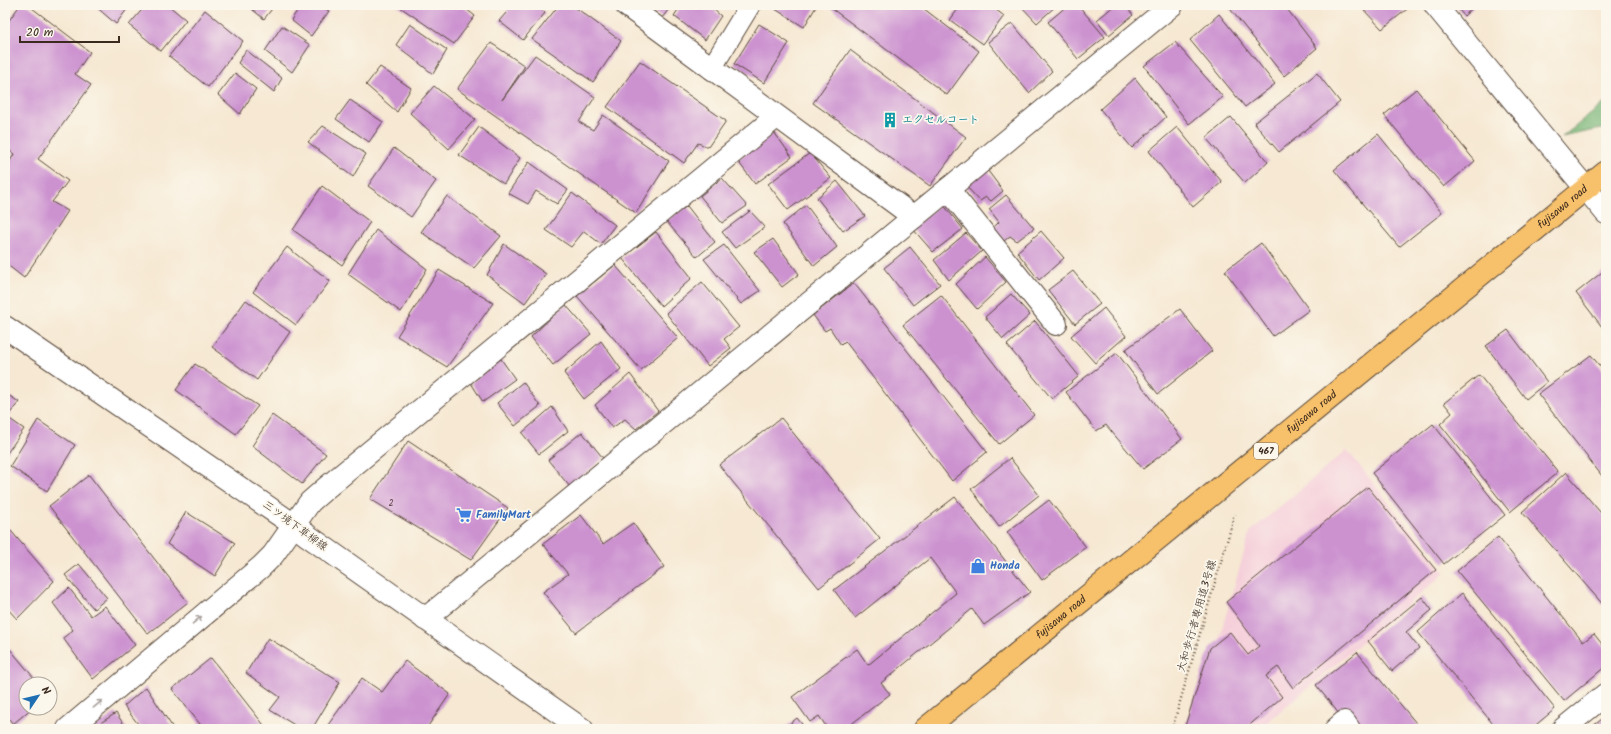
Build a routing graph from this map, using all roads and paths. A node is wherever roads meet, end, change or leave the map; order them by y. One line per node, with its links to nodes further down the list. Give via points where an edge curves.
1 (626, 5): 5 (street)
2 (750, 5): 5 (lane)
3 (1172, 5): 8 (street)
4 (1435, 5): 9 (street)
5 (712, 68): 6 (street)
6 (776, 116): 11 (street); 15 (street, via 326,488 310,502)
7 (1606, 172): 9 (highway, fujisawa road / 467)
8 (948, 189): 11 (street); 12 (street)
9 (1586, 189): 10 (street); 20 (highway, fujisawa road / 467)
10 (1606, 213)
11 (914, 217): 16 (street)
12 (1056, 324)
13 (5, 327): 15 (street, 三ツ境下草柳線)
14 (1236, 508): 21 (path, 大和歩行者専用道3号線)
15 (294, 525): 16 (street, 三ツ境下草柳線); 18 (street, one-way to 15, via 261,567 273,555)
16 (425, 619): 19 (street, 三ツ境下草柳線)
17 (1606, 694): 24 (street)
18 (73, 728)
19 (582, 729)
20 (925, 729)
21 (1172, 729)
22 (1336, 729): 23 (street, via 1344,722)
23 (1349, 729)
24 (1563, 729)

